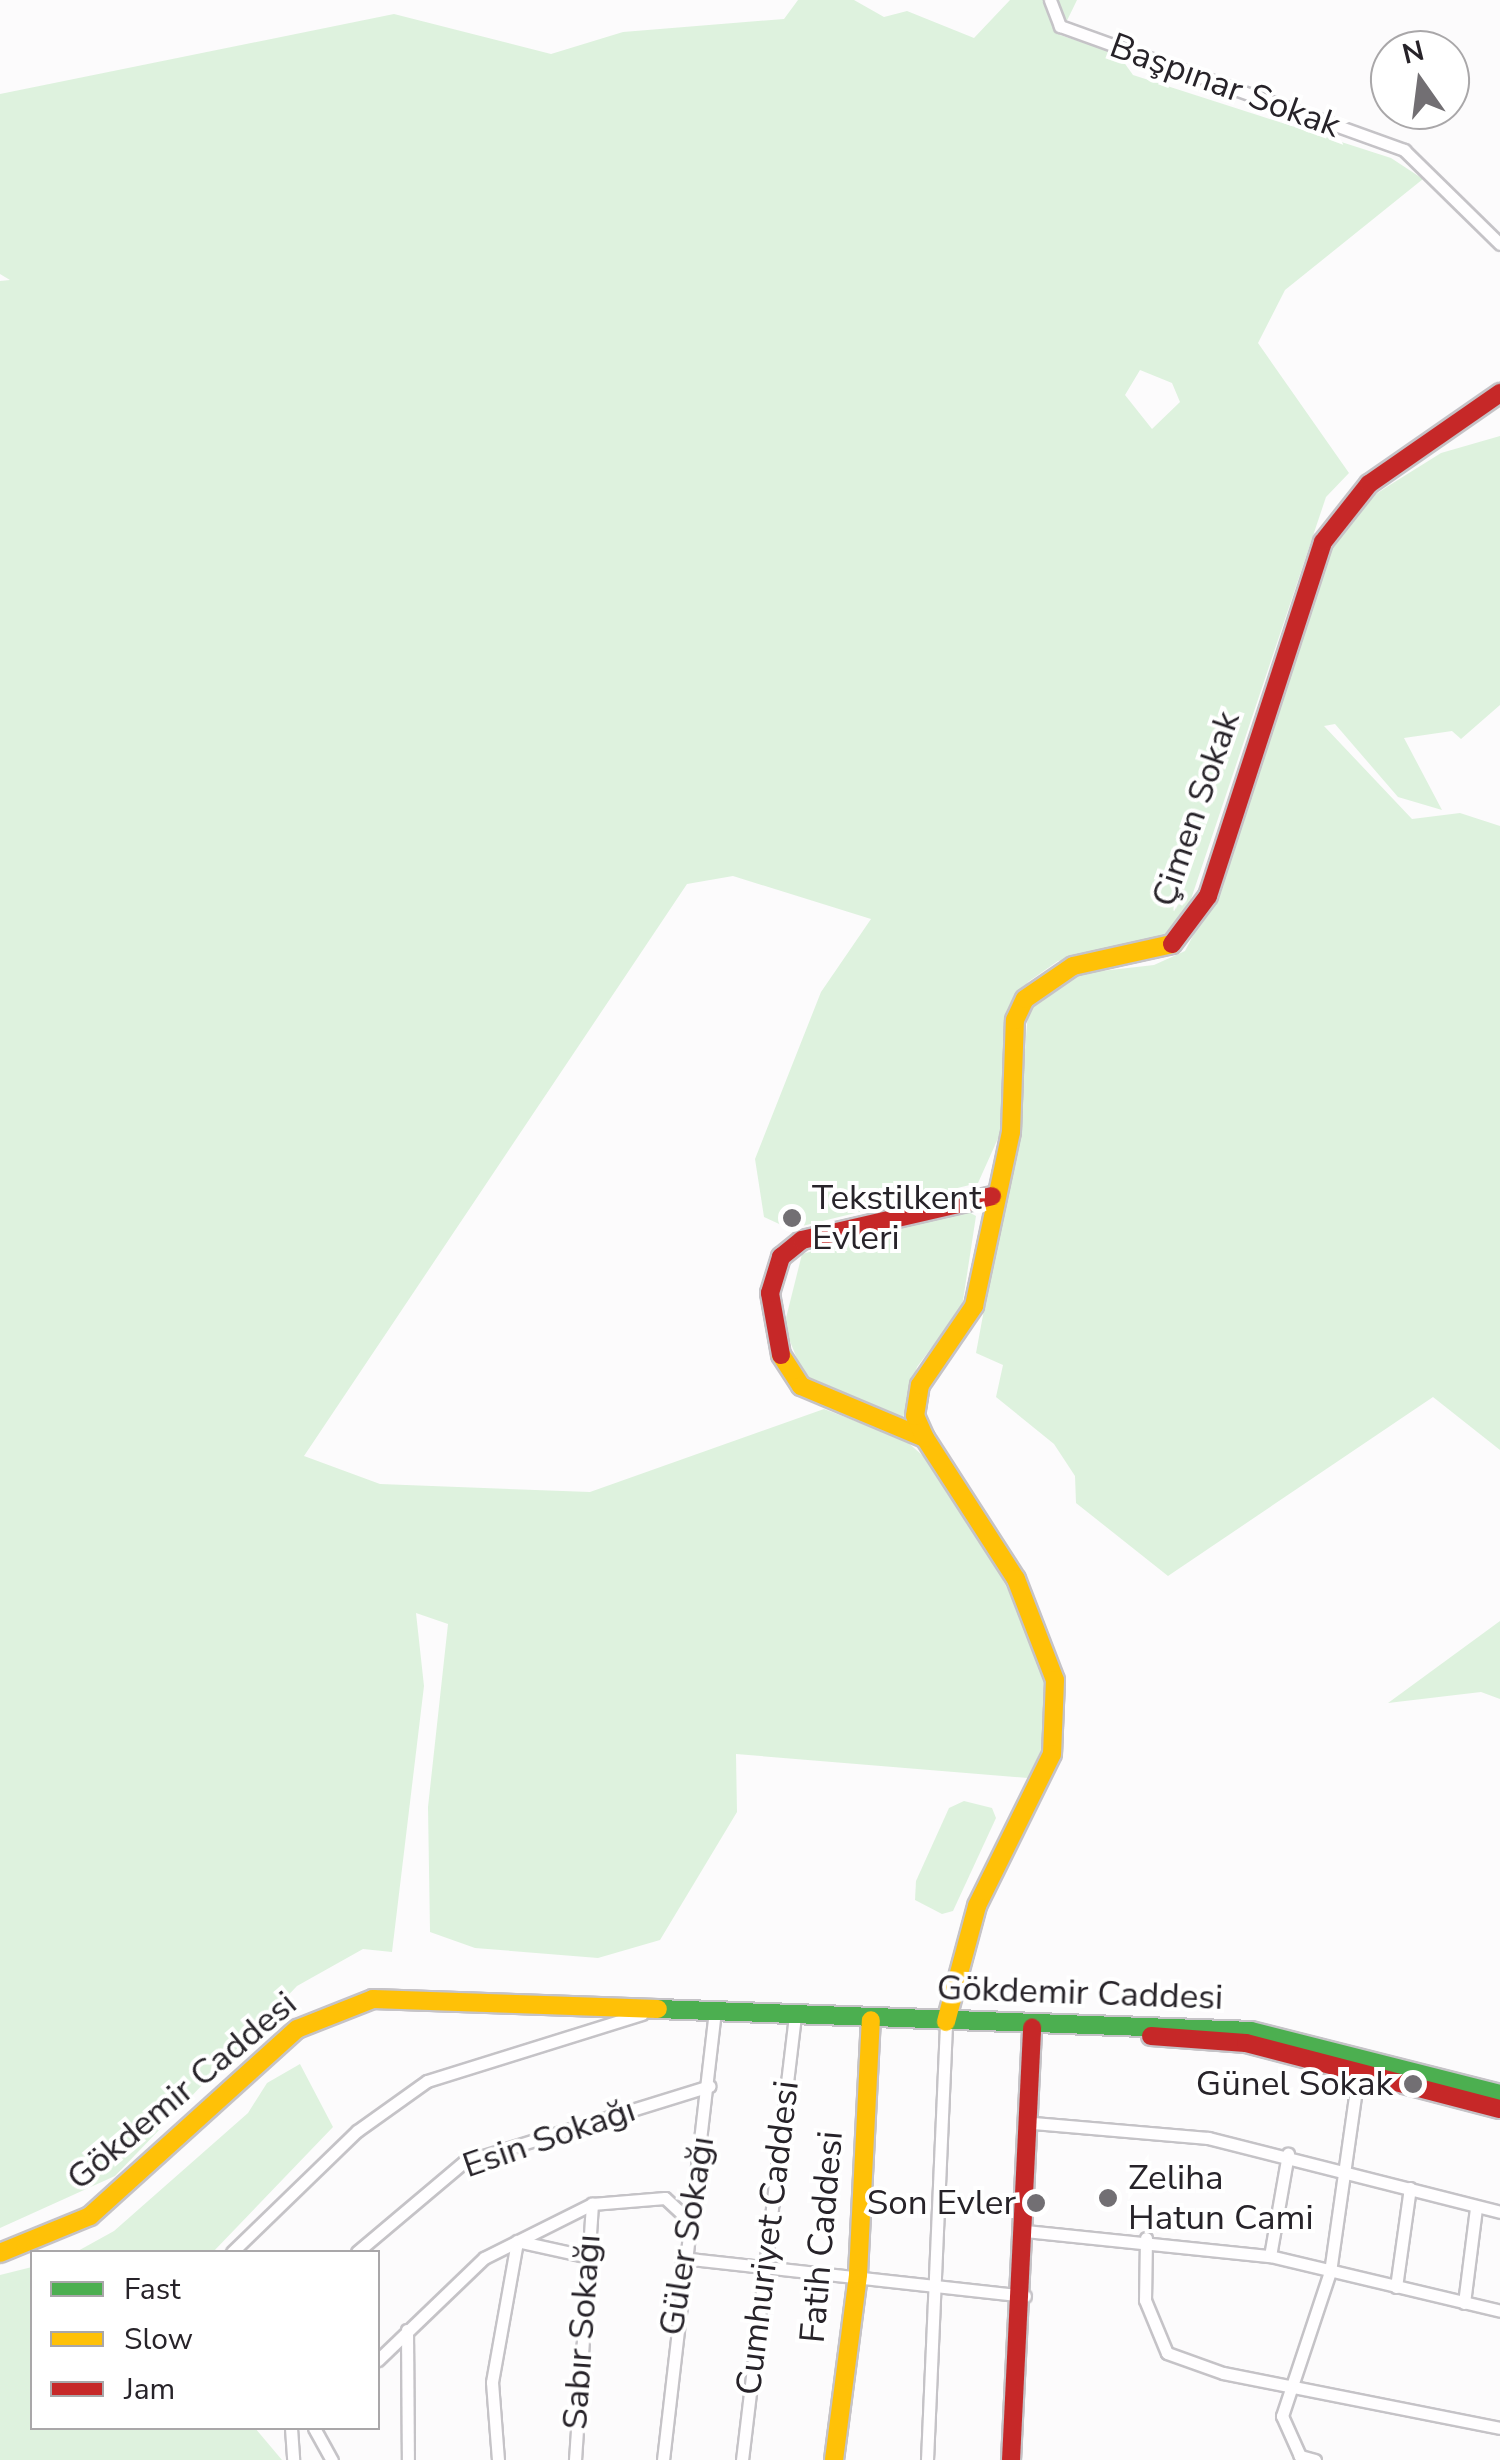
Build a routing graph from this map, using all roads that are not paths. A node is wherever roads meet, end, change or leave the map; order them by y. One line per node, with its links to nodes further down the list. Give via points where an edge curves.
1 (1050, 0): 2 (street, Başpınar Sokak, via 1060,26 1404,150)
2 (1500, 244)
3 (1500, 392): 4 (main road, Çimen Sokak, via 1369,484 1323,542 1208,896 1187,932 1161,953 1063,970 1024,1000 1015,1020 1010,1132)
4 (992, 1196): 5 (main road, Çimen Sokak, via 974,1306 916,1400); 5 (main road, via 816,1234 790,1246 774,1274 773,1341 801,1386)
5 (925, 1438): 10 (main road, via 1016,1579 1057,1706 1052,1754 977,1906)
6 (652, 2011): 7 (main road, Gökdemir Caddesi); 27 (street, Gökdemir Caddesi, via 427,2081 357,2130); 29 (main road, Gökdemir Caddesi, via 350,2003 297,2029 90,2216)
7 (716, 2013): 8 (main road, Gökdemir Caddesi); 13 (street, Güler Sokağı)
8 (795, 2016): 9 (main road, Gökdemir Caddesi); 33 (street, Cumhuriyet Caddesi)
9 (871, 2020): 10 (main road, Gökdemir Caddesi); 35 (main road, Fatih Caddesi)
10 (946, 2022): 11 (main road, Gökdemir Caddesi); 37 (street)
11 (1032, 2028): 12 (main road, Gökdemir Caddesi, via 1252,2031); 16 (main road)
12 (1359, 2066): 14 (main road, Gökdemir Caddesi); 15 (main road); 18 (street)
13 (709, 2086): 23 (street, Güler Sokağı); 28 (street, Esin Sokağı, via 464,2162)
14 (1500, 2094)
15 (1500, 2108)
16 (1033, 2123): 17 (street); 24 (main road)
17 (1288, 2154): 18 (street); 30 (street)
18 (1346, 2174): 19 (street); 34 (street)
19 (1410, 2188): 21 (street); 36 (street)
20 (592, 2204): 23 (street, via 665,2198); 26 (street); 31 (street, Sabır Sokağı)
21 (1476, 2208): 22 (street); 39 (street)
22 (1500, 2212)
23 (690, 2220): 32 (street, Güler Sokağı)
24 (1026, 2232): 25 (street); 38 (main road)
25 (1146, 2238): 30 (street); 43 (street, via 1144,2300 1167,2353)
26 (518, 2241): 31 (street); 41 (street, via 484,2258); 50 (street, via 492,2382)
27 (234, 2250)
28 (358, 2250)
29 (0, 2253)
30 (1270, 2256): 34 (street)
31 (590, 2257): 51 (street, Sabır Sokağı)
32 (681, 2258): 33 (street); 52 (street, Güler Sokağı)
33 (772, 2263): 35 (street); 53 (street, Cumhuriyet Caddesi)
34 (1330, 2272): 36 (street); 43 (street)
35 (858, 2274): 37 (street); 54 (main road, Fatih Caddesi)
36 (1396, 2287): 39 (street)
37 (936, 2289): 38 (street); 55 (street)
38 (1025, 2296): 56 (main road)
39 (1464, 2303): 40 (street)
40 (1500, 2311)
41 (407, 2330): 42 (street); 49 (street)
42 (380, 2358)
43 (1287, 2384): 44 (street); 57 (street, via 1282,2416 1300,2456)
44 (1500, 2428)
45 (291, 2430): 47 (street)
46 (315, 2430): 48 (street)
47 (293, 2460)
48 (332, 2460)
49 (408, 2460)
50 (498, 2460)
51 (575, 2460)
52 (662, 2460)
53 (742, 2460)
54 (834, 2460)
55 (928, 2460)
56 (1012, 2460)
57 (1315, 2460)

